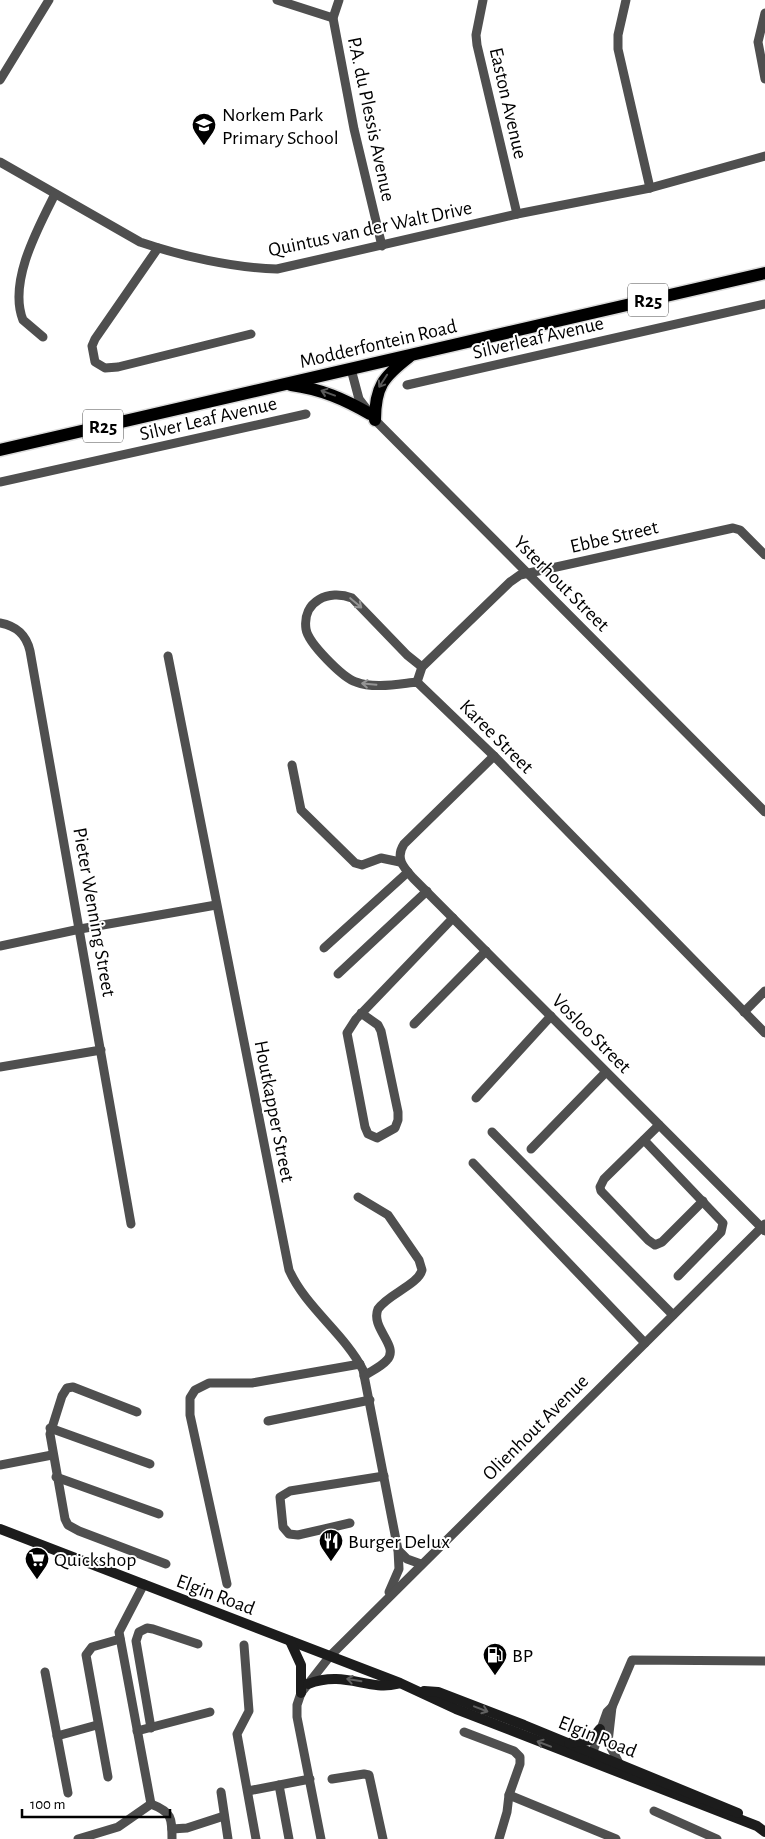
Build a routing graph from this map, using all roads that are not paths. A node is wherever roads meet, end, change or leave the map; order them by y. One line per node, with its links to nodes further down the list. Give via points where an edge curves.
1 (277, 0): 7 (street)
2 (340, 0): 7 (street, P.A. du Plessis Avenue)
3 (483, 0): 14 (street, Easton Avenue, via 477,45)
4 (626, 0): 12 (street, via 618,49)
5 (44, 2): 9 (street)
6 (765, 13): 8 (street, via 758,42)
7 (333, 18): 15 (street, P.A. du Plessis Avenue, via 354,129)
8 (765, 79)
9 (0, 80)
10 (765, 156): 12 (street, Quintus van der Walt Drive)
11 (0, 162): 13 (street, Quintus van der Walt Drive)
12 (650, 188): 14 (street, Quintus van der Walt Drive)
13 (55, 194): 16 (street, Quintus van der Walt Drive, via 119,232); 20 (street, via 32,241 18,297 23,320)
14 (517, 214): 15 (street, Quintus van der Walt Drive)
15 (382, 246): 16 (street, Quintus van der Walt Drive, via 277,269 251,268)
16 (158, 248): 19 (street, via 95,339 92,346 95,362 105,368 118,367)
17 (765, 273): 21 (main road, Modderfontein Road / R25)
18 (765, 304): 24 (street, Silverleaf Avenue)
19 (250, 334)
20 (43, 337)
21 (413, 354): 22 (main road, Modderfontein Road / R25); 26 (main road, one-way to 26, via 382,382)
22 (350, 368): 23 (main road, Modderfontein Road / R25); 26 (street, Ysterhout Street, via 359,400)
23 (283, 384): 26 (main road, one-way to 23, via 325,391); 27 (main road, Modderfontein Road / R25)
24 (407, 385)
25 (306, 414): 28 (street, Silver Leaf Avenue)
26 (372, 417): 30 (street, Ysterhout Street)
27 (0, 450)
28 (0, 482)
29 (765, 555): 30 (street, Ebbe Street, via 740,530 733,528)
30 (527, 573): 33 (street, Ebbe Street, via 515,577); 37 (street, Ysterhout Street)
31 (0, 623): 43 (street, Pieter Wenning Street, via 15,627 28,643)
32 (168, 656): 41 (street, Houtkapper Street)
33 (422, 667): 34 (street, Ebbe Street); 34 (street, one-way to 33, via 380,685 349,679 309,638 306,622 312,605 329,595 352,598)
34 (417, 682): 35 (street, Karee Street)
35 (494, 756): 38 (street, via 410,837 401,850); 49 (street, Karee Street)
36 (292, 765): 38 (street, via 301,810 355,863 362,865 381,858)
37 (765, 812)
38 (400, 859): 39 (street, Vosloo Street)
39 (408, 872): 40 (street, Vosloo Street); 45 (street)
40 (426, 891): 42 (street, Vosloo Street); 47 (street)
41 (216, 905): 43 (street); 70 (street, Houtkapper Street, via 289,1270 300,1290)
42 (454, 918): 46 (street, Vosloo Street); 50 (street)
43 (80, 929): 44 (street); 54 (street, Pieter Wenning Street)
44 (0, 946)
45 (324, 948)
46 (486, 951): 51 (street, Vosloo Street); 52 (street)
47 (338, 974)
48 (765, 992): 49 (street)
49 (744, 1012): 53 (street, Karee Street)
50 (362, 1014): 50 (street, via 349,1029 347,1038 365,1127 371,1137 377,1138 395,1128 398,1112 382,1031)
51 (551, 1016): 56 (street, Vosloo Street); 57 (street)
52 (414, 1024)
53 (765, 1033)
54 (101, 1050): 55 (street); 65 (street, Pieter Wenning Street)
55 (0, 1067)
56 (606, 1072): 58 (street, Vosloo Street); 61 (street)
57 (476, 1098)
58 (659, 1125): 60 (street); 66 (street, Vosloo Street)
59 (492, 1132): 68 (street)
60 (644, 1140): 64 (street); 64 (street, via 604,1179 600,1187 648,1240 655,1245 662,1242)
61 (531, 1149)
62 (473, 1163): 69 (street)
63 (358, 1197): 71 (street, via 388,1215 419,1260 422,1270 418,1278 390,1296 378,1309 377,1324 391,1352 387,1361)
64 (703, 1201): 67 (street, via 723,1220 723,1228)
65 (131, 1224)
66 (764, 1227): 68 (street, Olienhout Avenue)
67 (678, 1276)
68 (673, 1315): 69 (street, Olienhout Avenue)
69 (645, 1343): 86 (street, Olienhout Avenue)
70 (360, 1364): 71 (street, Houtkapper Street); 88 (street, via 252,1383 209,1383 195,1390 190,1398 190,1415)
71 (364, 1376): 72 (street, Houtkapper Street)
72 (370, 1400): 74 (street); 79 (street, Houtkapper Street)
73 (137, 1412): 75 (street, via 70,1387 63,1392)
74 (268, 1421)
75 (50, 1428): 76 (street); 77 (street)
76 (52, 1455): 78 (street); 80 (street)
77 (150, 1464)
78 (0, 1465)
79 (384, 1476): 82 (street, via 290,1491 280,1497 282,1526 289,1534 298,1535); 84 (street, Houtkapper Street)
80 (56, 1477): 81 (street); 85 (street, via 64,1519 71,1528)
81 (159, 1514)
82 (350, 1523)
83 (0, 1528): 87 (street, Elgin Road)
84 (398, 1550): 86 (street, via 407,1559); 89 (street, Houtkapper Street, via 399,1569)
85 (166, 1564)
86 (421, 1564): 89 (street, Olienhout Avenue)
87 (144, 1584): 90 (street, via 121,1625); 91 (street, Elgin Road)
88 (227, 1584)
89 (386, 1599): 94 (street, Olienhout Avenue)
90 (120, 1639): 103 (street, via 92,1647 86,1655); 106 (street)
91 (290, 1641): 94 (street, Elgin Road); 100 (street, via 301,1665)
92 (198, 1644): 104 (street, via 153,1629 139,1632 136,1641)
93 (244, 1645): 116 (street, via 249,1707 237,1734)
94 (330, 1656): 97 (street, Elgin Road); 98 (street, Olienhout Avenue)
95 (765, 1661): 101 (street, via 632,1660)
96 (45, 1672): 108 (street)
97 (400, 1683): 98 (street, one-way to 98, via 335,1678); 99 (street, Elgin Road)
98 (308, 1684): 100 (street, Olienhout Avenue)
99 (420, 1691): 109 (street, Elgin Road, one-way to 109, via 438,1692); 110 (street, Elgin Road, one-way to 99, via 456,1709)
100 (301, 1693): 114 (street, via 298,1717)
101 (612, 1707): 105 (street); 111 (street, via 608,1742)
102 (210, 1712): 104 (street)
103 (97, 1725): 108 (street); 112 (street)
104 (151, 1728): 106 (street)
105 (600, 1729): 109 (street, via 591,1740); 110 (street)
106 (137, 1731): 120 (street)
107 (464, 1732): 119 (street, via 517,1754 520,1764)
108 (57, 1736): 118 (street)
109 (568, 1743): 110 (street, Elgin Road)
110 (591, 1758): 111 (street, Elgin Road); 124 (street, Elgin Road)
111 (620, 1765): 124 (street, Elgin Road, via 720,1804 752,1820)
112 (108, 1777)
113 (332, 1778): 132 (street, via 369,1775)
114 (310, 1779): 115 (street); 131 (street)
115 (279, 1785): 116 (street); 130 (street)
116 (248, 1791): 129 (street)
117 (220, 1792): 122 (street)
118 (68, 1793)
119 (509, 1795): 133 (street); 134 (street)
120 (151, 1804): 123 (street, via 168,1813); 125 (street)
121 (654, 1811): 135 (street)
122 (224, 1816): 123 (street, via 188,1828); 128 (street)
123 (172, 1829): 127 (street)
124 (761, 1829)
125 (108, 1834): 126 (street)
126 (78, 1839)
127 (172, 1839)
128 (228, 1839)
129 (256, 1839)
130 (289, 1839)
131 (321, 1839)
132 (383, 1839)
133 (499, 1839)
134 (616, 1839)
135 (717, 1839)

